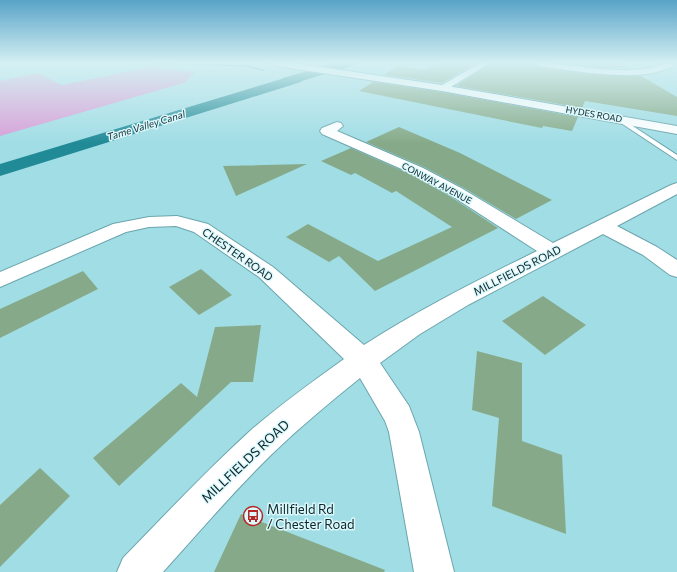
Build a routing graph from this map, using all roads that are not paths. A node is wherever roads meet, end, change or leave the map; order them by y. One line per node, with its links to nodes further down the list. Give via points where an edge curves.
1 (452, 90): 2 (street, HYDES ROAD)
2 (618, 118): 4 (street, HYDES ROAD); 5 (lane)
3 (338, 126): 8 (street, CONWAY AVENUE, via 326,131 418,171)
4 (676, 130)
5 (677, 158)
6 (677, 188): 7 (street, MILLFIELDS ROAD)
7 (602, 226): 8 (street, MILLFIELDS ROAD); 9 (street, via 650,251)
8 (553, 252): 11 (street, MILLFIELDS ROAD, via 454,302 411,327)
9 (677, 270)
10 (0, 280): 11 (street, CHESTER ROAD, via 120,228 162,221 190,224 210,233 266,272)
11 (363, 360): 12 (street, MILLFIELDS ROAD, via 262,442 206,497); 13 (street, via 398,416 404,432)
12 (137, 572)
13 (434, 572)

